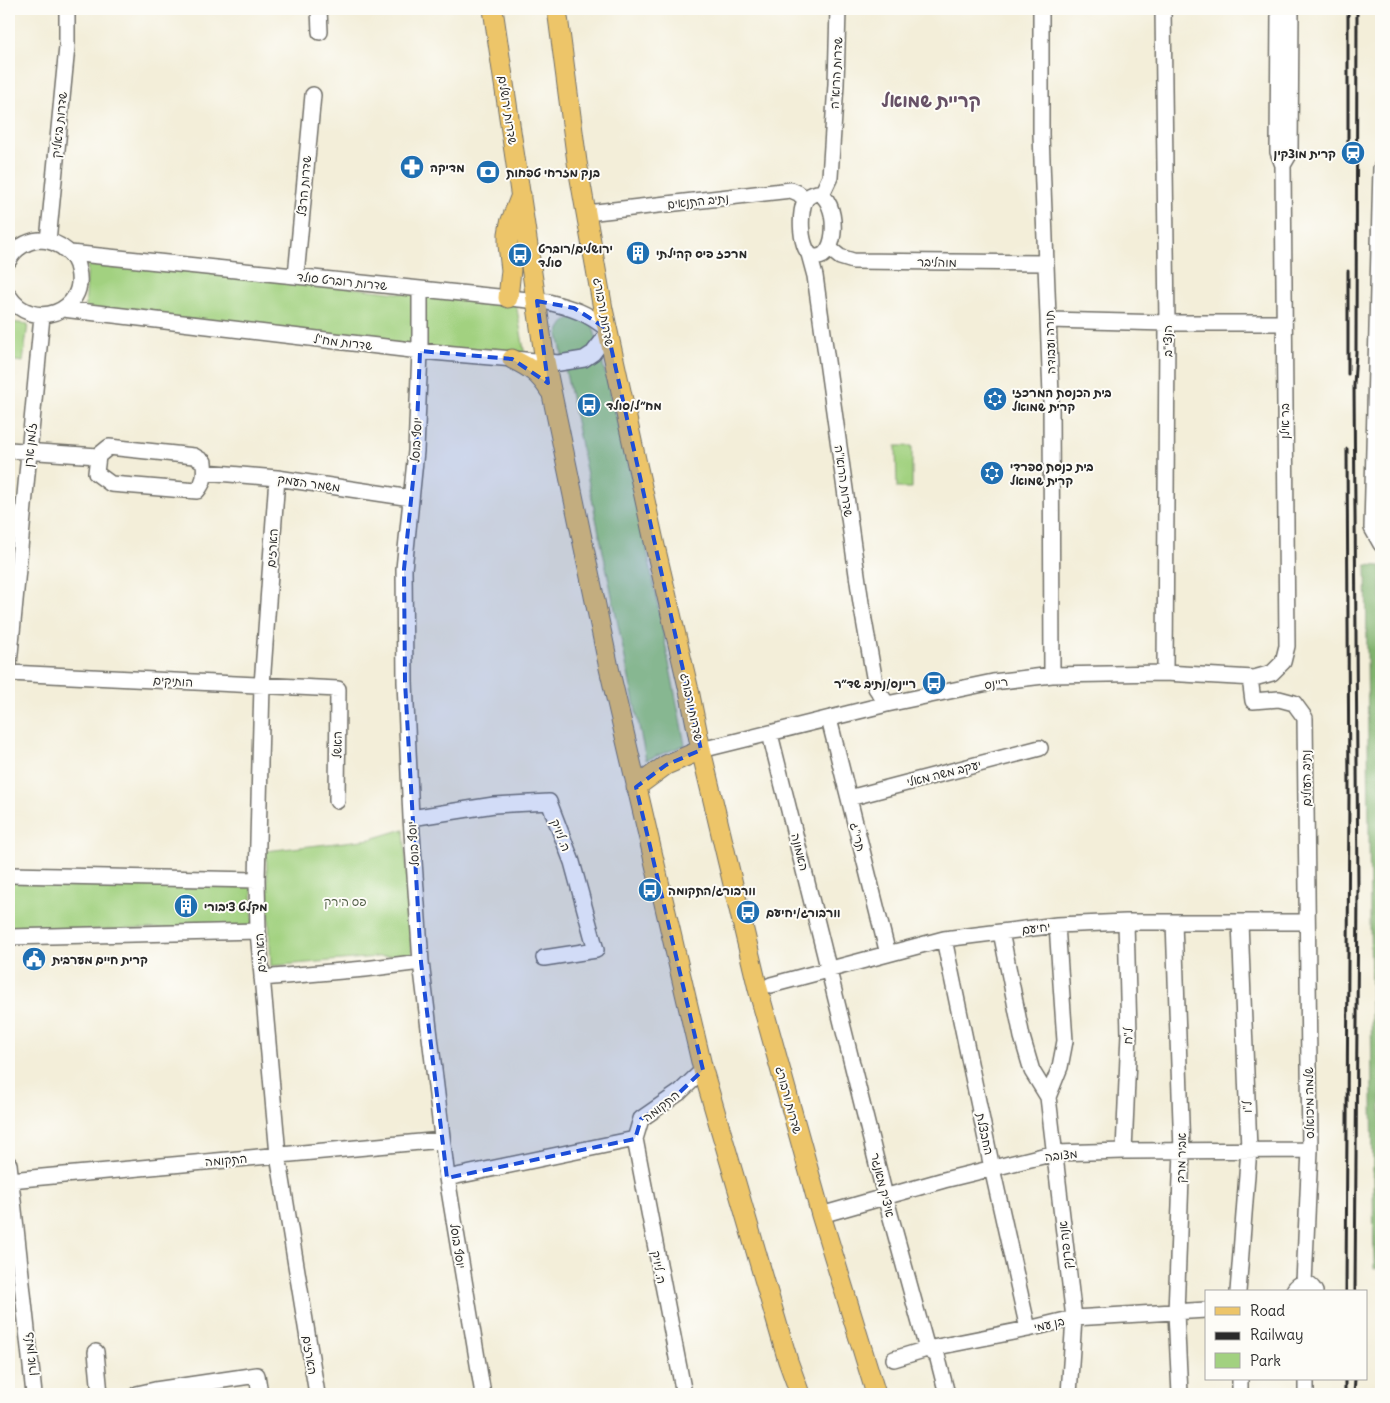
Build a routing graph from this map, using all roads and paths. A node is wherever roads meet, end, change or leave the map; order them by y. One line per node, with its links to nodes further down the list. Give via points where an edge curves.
1 (67, 9): 18 (street, שדרות ביאליק, via 67,47)
2 (319, 9): 10 (street)
3 (493, 9): 14 (main road, שדרות ירושלים)
4 (558, 9): 17 (main road, שדרות ורבורג)
5 (838, 9): 15 (street, שדרות הרוא"ה, via 830,177)
6 (1041, 9): 24 (street, תורה ועבודה)
7 (1163, 9): 33 (street, הנצי"ב)
8 (1279, 9): 12 (street, בר אילן, via 1278,152)
9 (1291, 9): 12 (street, בר אילן, via 1290,153)
10 (320, 32)
11 (313, 95): 25 (street, שדרות הרצל)
12 (1283, 166): 34 (street, בר אילן)
13 (1381, 168): 46 (street, via 1372,528)
14 (521, 194): 27 (main road, via 508,234 511,270); 29 (main road, שדרות ירושלים)
15 (822, 194): 16 (street); 20 (street, via 831,210)
16 (805, 199): 17 (street, נתיב התנאים, via 791,190); 22 (street, שדרות הרוא"ה, via 802,229)
17 (587, 213): 35 (main road, שדרות ורבורג)
18 (48, 241): 19 (street, via 38,240); 21 (street)
19 (14, 247): 23 (street)
20 (830, 249): 22 (street, via 816,257); 24 (street, מוהליבר, via 853,261)
21 (70, 253): 25 (street, שדרות רוברט סולד); 30 (street, via 80,276 78,289)
22 (809, 254): 55 (street, שדרות הרוא"ה, via 815,276 861,603 876,688)
23 (9, 260)
24 (1046, 263): 32 (street, תורה ועבודה)
25 (296, 276): 26 (street, שדרות רוברט סולד)
26 (420, 290): 27 (street, שדרות רוברט סולד); 36 (street, יוסף בוסל)
27 (508, 298): 29 (street, שדרות רוברט סולד)
28 (10, 301): 31 (street, via 22,310)
29 (537, 301): 35 (street, שדרות רוברט סולד, via 574,308); 38 (main road)
30 (63, 309): 31 (street); 36 (street, שדרות מח"ל)
31 (42, 316): 41 (street, זלמן ארן)
32 (1049, 320): 33 (street); 51 (street, תורה ועבודה)
33 (1167, 323): 34 (street); 49 (street, הנצי"ב)
34 (1284, 323): 50 (street, בר אילן, via 1287,646 1283,662)
35 (608, 329): 38 (street, שדרות מח"ל, via 593,353 584,359); 60 (main road, שדרות ורבורג)
36 (420, 351): 37 (street, שדרות מח"ל); 45 (street, יוסף בוסל)
37 (512, 358): 38 (street, שדרות מח"ל); 39 (main road, via 540,376)
38 (545, 362): 39 (main road)
39 (552, 394): 62 (main road, via 608,668)
40 (9, 450): 41 (street)
41 (29, 452): 42 (street); 47 (street, זלמן ארן)
42 (98, 456): 43 (street, via 109,446 194,456 204,462); 43 (street, via 96,473 111,484 197,491 203,484)
43 (205, 472): 44 (street, משמר העמק)
44 (277, 478): 45 (street, משמר העמק); 53 (street, הארזים)
45 (411, 498): 65 (street, יוסף בוסל, via 404,570)
46 (1381, 544)
47 (9, 664)
48 (9, 673): 53 (street, הותיקים)
49 (1165, 673): 51 (street, ריינס); 52 (street, ריינס)
50 (1272, 673): 52 (street, ריינס)
51 (1052, 675): 55 (street, ריינס, via 993,682)
52 (1250, 678): 71 (street, נתיב העולים, via 1253,701 1279,699 1294,703 1305,718)
53 (262, 685): 54 (street, הותיקים); 67 (street, הארזים)
54 (338, 689): 64 (street, האשל)
55 (887, 704): 56 (street, ריינס)
56 (828, 719): 57 (street, ריינס); 63 (street, תרי"ג)
57 (770, 734): 58 (street, ריינס); 80 (street, האמונה)
58 (726, 744): 60 (street, ריינס); 61 (street, via 713,754)
59 (1040, 748): 63 (street, יעקב משה מאלי)
60 (701, 750): 61 (main road, שדרות ורבורג); 62 (main road, ריינס, via 666,765)
61 (706, 772): 98 (main road, שדרות ורבורג, via 758,989)
62 (636, 787): 83 (main road)
63 (848, 798): 77 (street, תרי"ג)
64 (337, 801)
65 (411, 818): 78 (street, ה. ליויק, via 494,805 549,802 572,862 596,950); 79 (street, יוסף בוסל)
66 (9, 875): 67 (street)
67 (257, 880): 73 (street, הארזים)
68 (1126, 922): 69 (street, יחיעם); 72 (street, יחיעם); 88 (street, ל"ח, via 1129,1034)
69 (1174, 922): 70 (street, יחיעם); 90 (street, אביר מרק)
70 (1240, 922): 71 (street, יחיעם); 87 (street, ל"ו)
71 (1307, 922): 89 (street, שלמה מיכואלס)
72 (1057, 925): 74 (street, יחיעם); 84 (street, אנה פרנק, via 1065,1041 1060,1067)
73 (258, 931): 75 (street); 81 (street, הארזים)
74 (1001, 932): 76 (street, יחיעם); 84 (street, אנה פרנק, via 1022,1037 1032,1071)
75 (9, 937)
76 (944, 939): 77 (street, יחיעם); 94 (street, החבצלת)
77 (888, 954): 80 (street, יחיעם)
78 (544, 958)
79 (421, 962): 81 (street); 85 (street, יוסף בוסל)
80 (830, 970): 82 (street, יחיעם); 97 (street, איציק מאנגר)
81 (262, 978): 92 (street, הארזים)
82 (772, 985)
83 (703, 1070): 86 (street, התקומה, via 680,1092 641,1119); 117 (main road)
84 (1048, 1097): 91 (street, אנה פרנק)
85 (442, 1140): 92 (street, התקומה); 95 (street, יוסף בוסל)
86 (634, 1140): 95 (street); 116 (street, ה. ליויק)
87 (1249, 1149): 89 (street, מצובה); 90 (street, מצובה); 100 (street, ל"ו)
88 (1124, 1150): 90 (street, מצובה); 91 (street, מצובה)
89 (1310, 1150): 99 (street, שלמה מיכואלס)
90 (1182, 1151): 102 (street, אביר מרק)
91 (1055, 1153): 94 (street, מצובה); 103 (street, אנה פרנק)
92 (278, 1155): 96 (street, התקומה); 114 (street, הארזים)
93 (9, 1164): 96 (street, זלמן ארן)
94 (992, 1168): 97 (street, מצובה); 104 (street, החבצלת)
95 (447, 1178): 115 (street, יוסף בוסל)
96 (10, 1180): 110 (street, זלמן ארן)
97 (885, 1196): 98 (street, מצובה); 105 (street, איציק מאנגר)
98 (821, 1215): 118 (main road, שדרות ורבורג)
99 (1304, 1289)
100 (1238, 1290)
101 (1205, 1310): 102 (street, בן עמי)
102 (1176, 1313): 103 (street, בן עמי); 121 (street, אביר מרק)
103 (1074, 1318): 104 (street, בן עמי); 120 (street, אנה פרנק)
104 (1028, 1329): 105 (street, בן עמי)
105 (927, 1349): 107 (street, בן עמי); 119 (street, איציק מאנגר, via 937,1355)
106 (96, 1352): 111 (street)
107 (894, 1359)
108 (1240, 1380): 122 (street)
109 (1306, 1380): 123 (street)
110 (34, 1394)
111 (100, 1394)
112 (136, 1394): 113 (street, via 257,1375)
113 (260, 1394)
114 (317, 1394)
115 (482, 1394)
116 (684, 1394)
117 (800, 1394)
118 (876, 1394)
119 (947, 1394)
120 (1069, 1394)
121 (1180, 1394)
122 (1240, 1394)
123 (1306, 1394)

